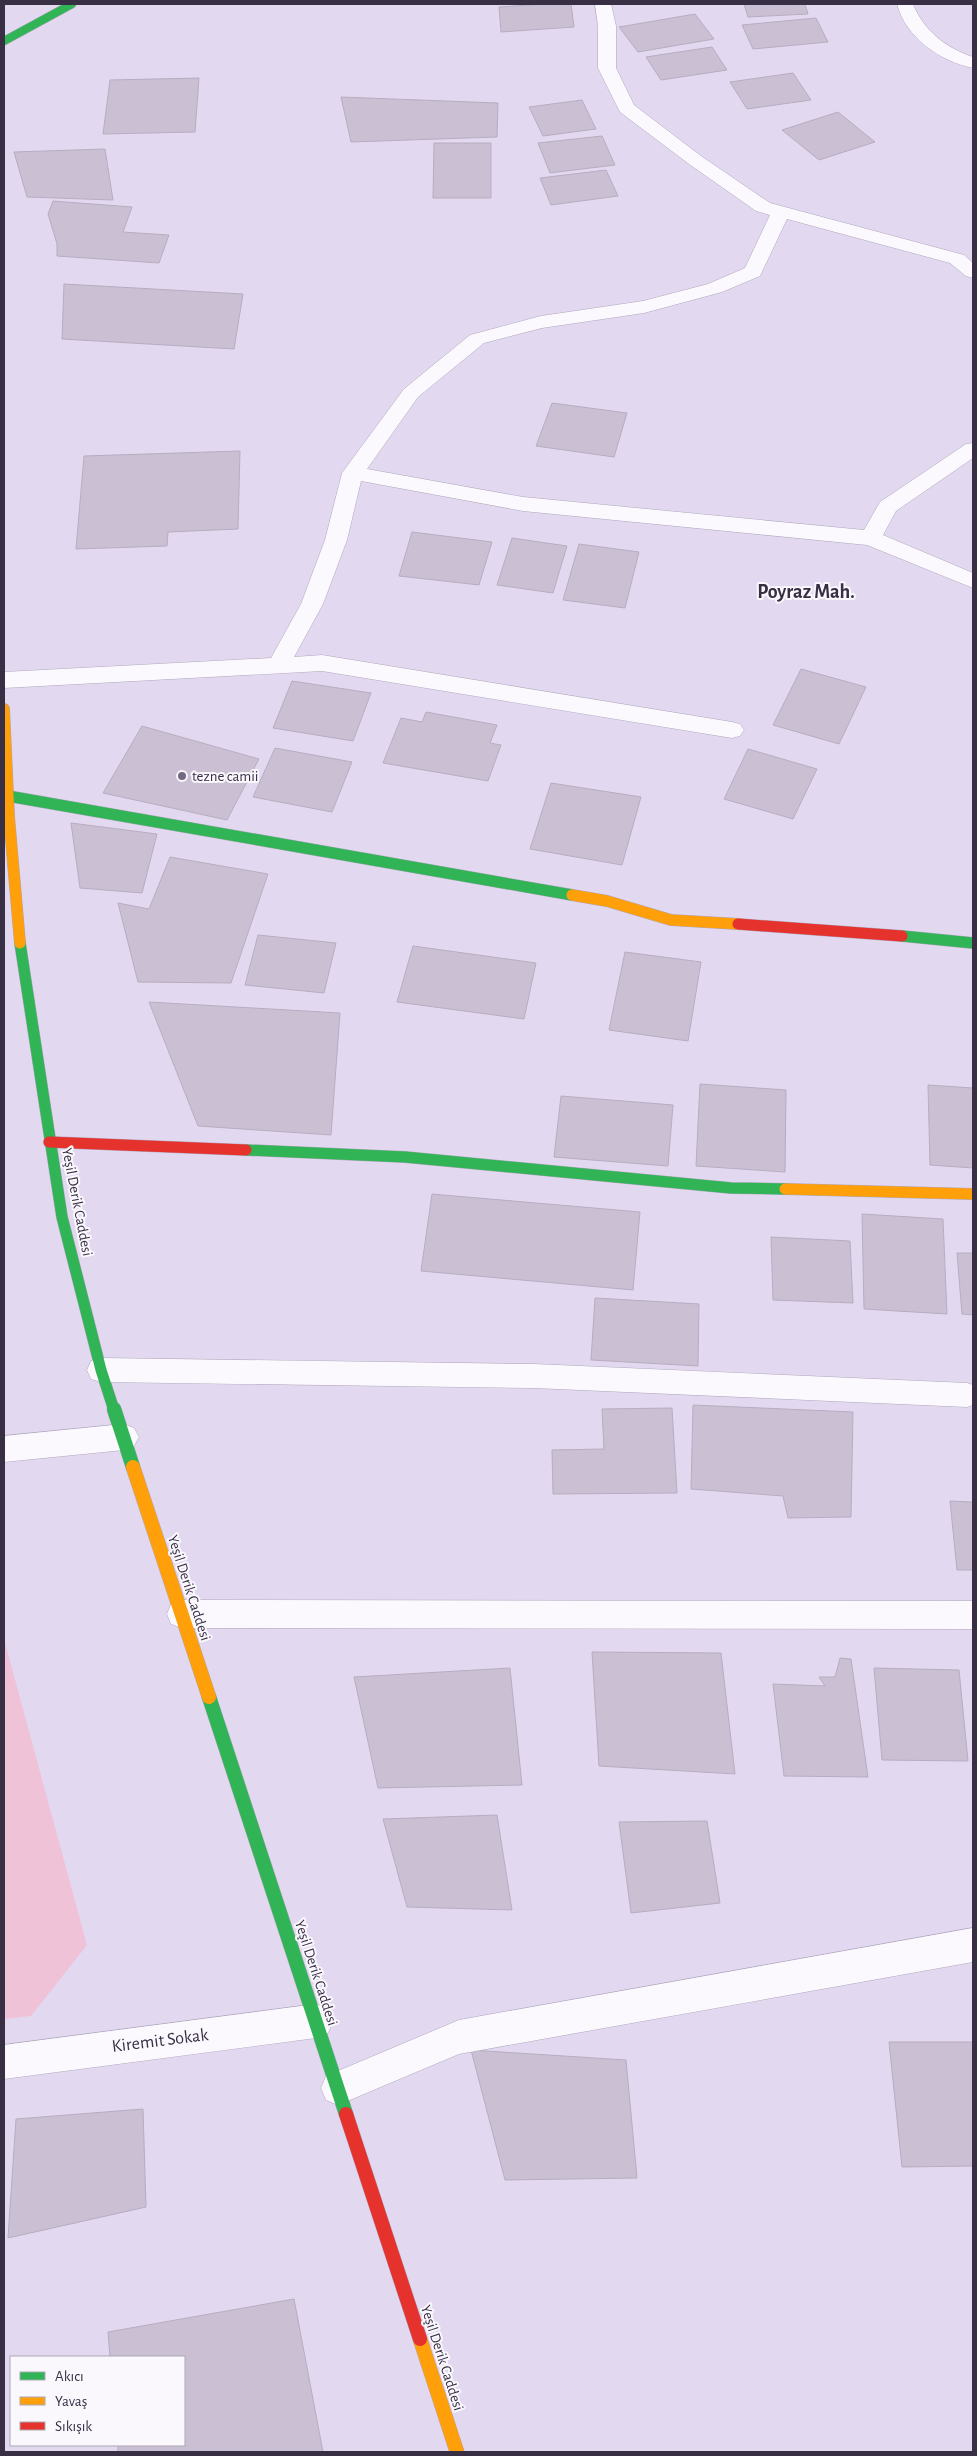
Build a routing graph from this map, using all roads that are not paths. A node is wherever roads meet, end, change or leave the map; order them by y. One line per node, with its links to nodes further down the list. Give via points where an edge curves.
1 (72, 4): 4 (street)
2 (603, 4): 6 (street, via 607,26 607,68 626,108 763,207)
3 (905, 4): 5 (street, via 908,16 930,42)
4 (4, 41)
5 (973, 63)
6 (781, 212): 7 (street, via 957,259); 9 (street, via 754,272 715,288 644,307 540,322 477,339 411,393)
7 (973, 272)
8 (973, 449): 10 (street, via 888,507)
9 (353, 473): 10 (street, via 524,504); 12 (street, via 336,540 312,604)
10 (871, 538): 11 (street)
11 (973, 581)
12 (278, 665): 13 (street); 15 (street, via 322,663)
13 (4, 680)
14 (4, 709): 16 (street, Yeşil Derik Caddesi)
15 (732, 730)
16 (8, 796): 17 (street, via 607,900 671,920); 18 (street, Yeşil Derik Caddesi)
17 (973, 943)
18 (12, 948): 19 (street, Yeşil Derik Caddesi)
19 (49, 1142): 20 (street, via 405,1157 731,1188); 21 (street, Yeşil Derik Caddesi, via 62,1217)
20 (973, 1194)
21 (101, 1370): 22 (street, via 534,1376); 23 (street, Yeşil Derik Caddesi)
22 (967, 1395)
23 (124, 1437): 24 (street); 25 (street, Yeşil Derik Caddesi)
24 (4, 1449)
25 (182, 1614): 26 (street); 28 (street, Yeşil Derik Caddesi)
26 (973, 1615)
27 (973, 1945): 30 (street, via 459,2036)
28 (316, 2021): 29 (street, Kiremit Sokak); 30 (street, Yeşil Derik Caddesi)
29 (4, 2062)
30 (338, 2088): 31 (street, Yeşil Derik Caddesi)
31 (457, 2452)

